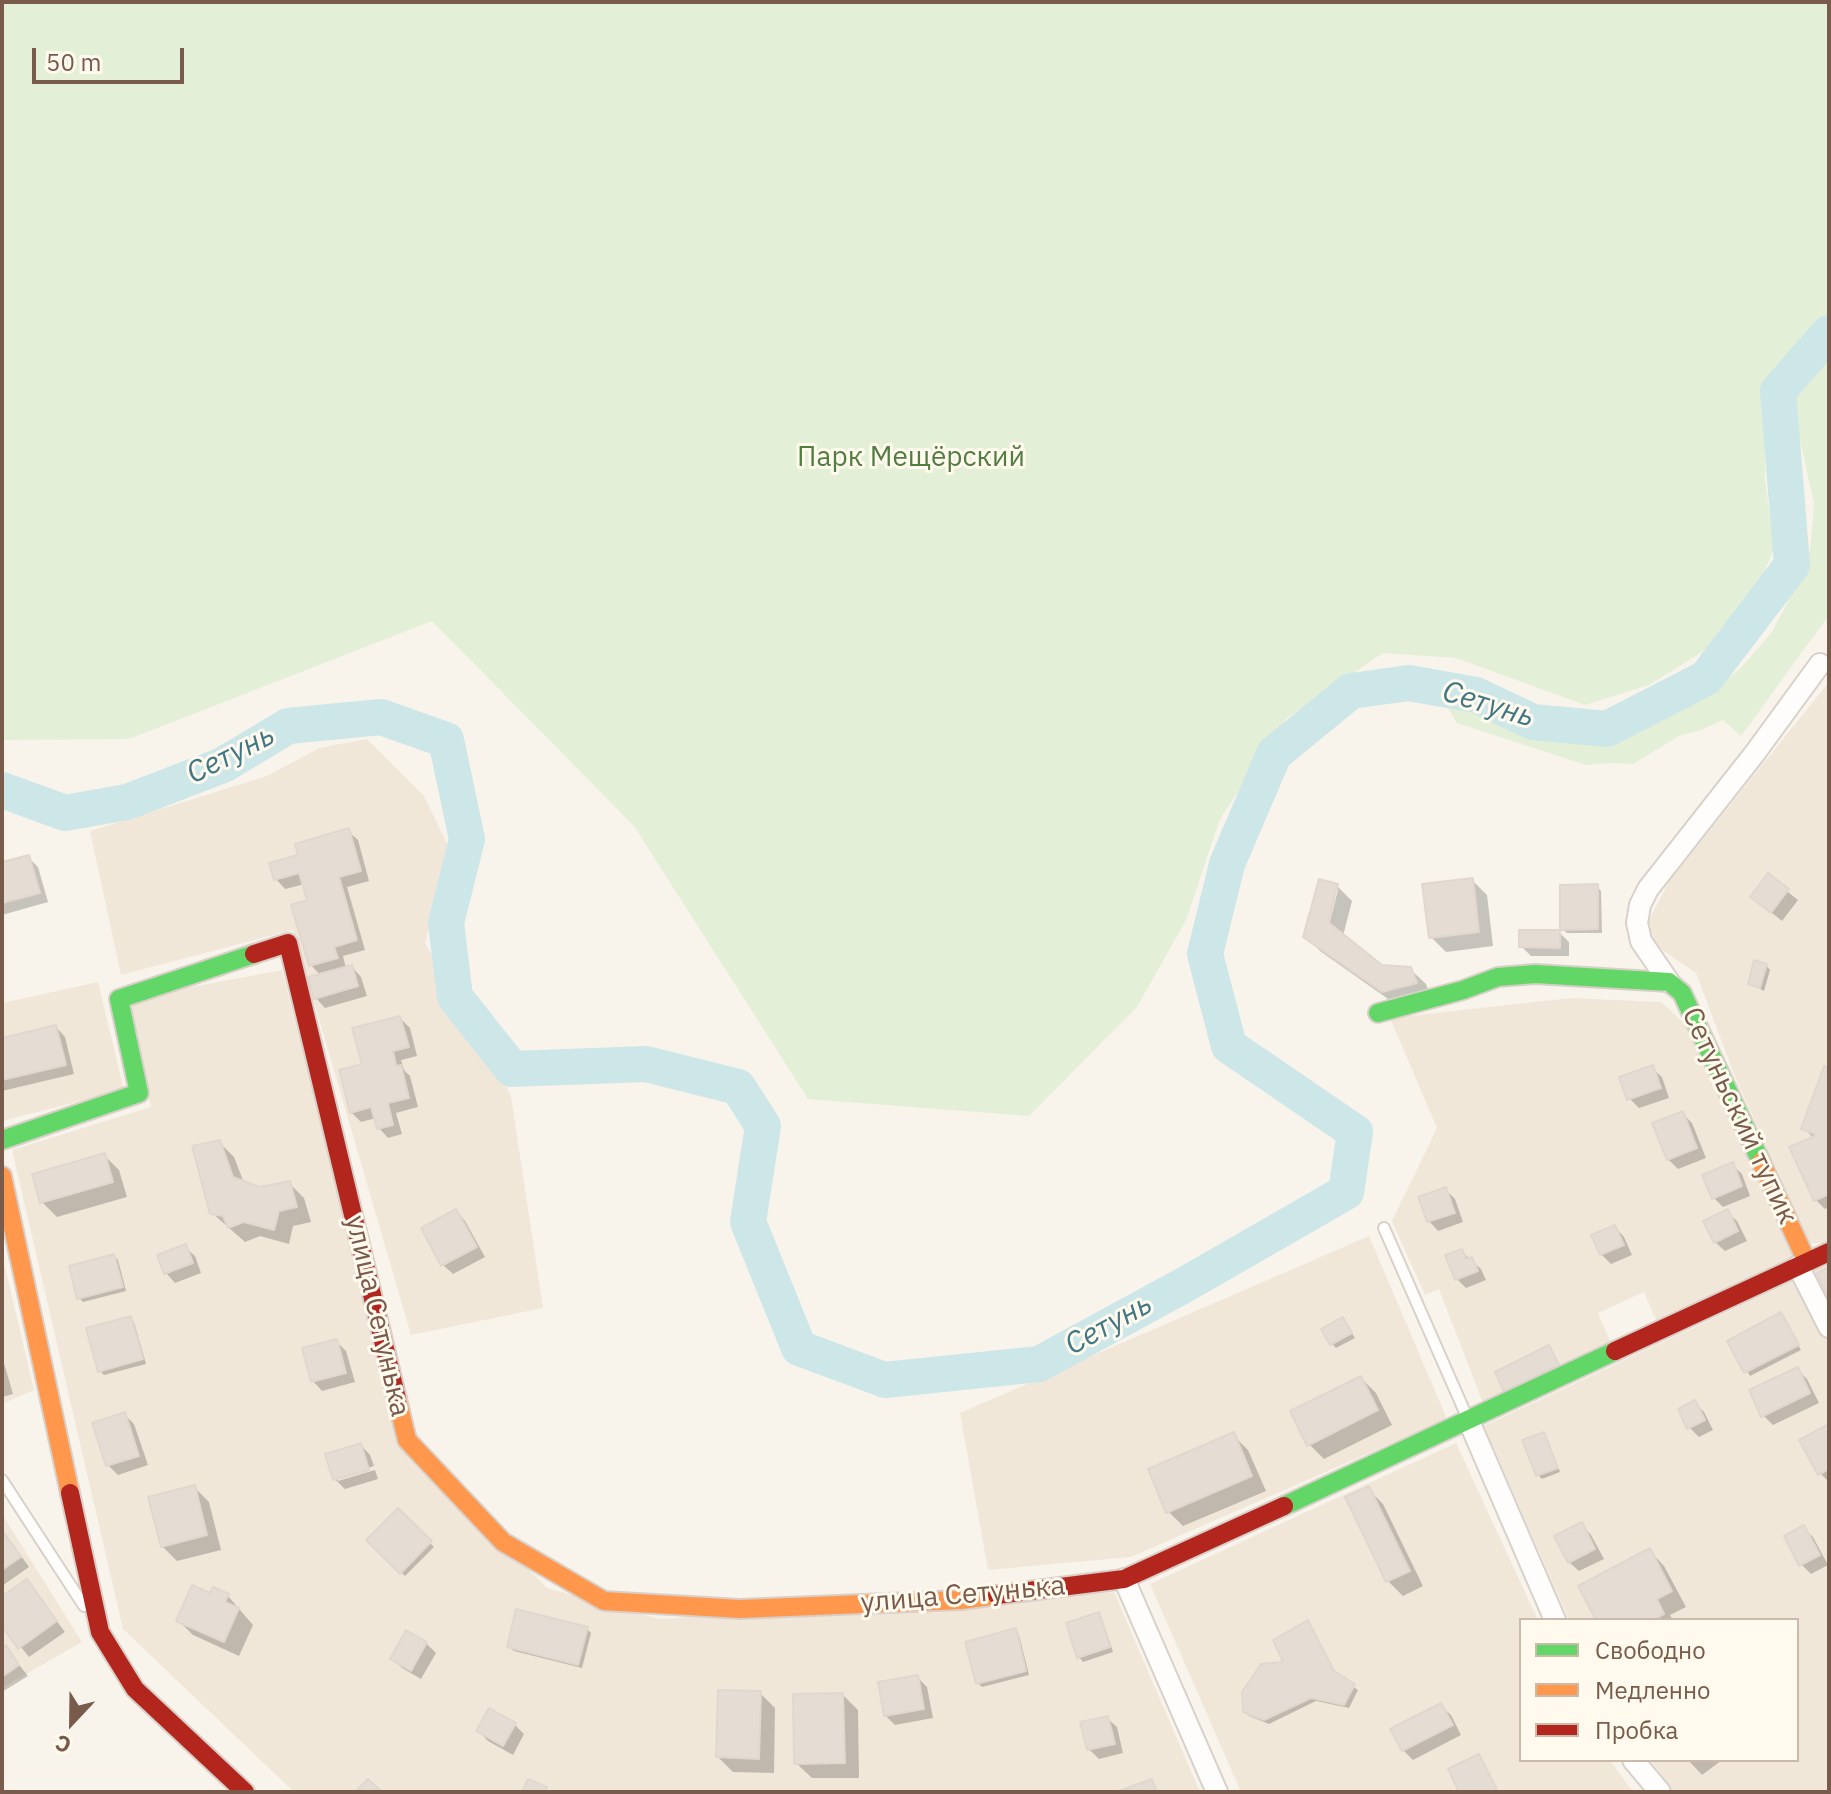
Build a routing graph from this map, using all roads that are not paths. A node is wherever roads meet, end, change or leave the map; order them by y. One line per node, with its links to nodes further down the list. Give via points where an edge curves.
1 (1820, 664): 2 (street, via 1640,905 1641,941)
2 (1669, 982): 3 (street, Сетуньский тупик, via 1535,974 1498,977); 8 (street, Сетуньский тупик, via 1682,993 1699,1027)
3 (1378, 1013)
4 (2, 1140): 12 (street, улица Сетунька, via 139,1093 119,999 288,943 407,1440 503,1542 604,1601 740,1609 961,1600)
5 (2, 1176): 14 (street)
6 (1384, 1228): 10 (lane)
7 (1829, 1252): 8 (street)
8 (1803, 1264): 9 (street, Сетуньский тупик); 10 (street)
9 (1829, 1327)
10 (1468, 1419): 12 (street); 13 (street)
11 (2, 1480): 14 (lane)
12 (1124, 1579): 17 (street)
13 (1554, 1618)
14 (100, 1632): 16 (street, via 135,1689)
15 (1635, 1762): 18 (street)
16 (245, 1792)
17 (1217, 1792)
18 (1660, 1792)

